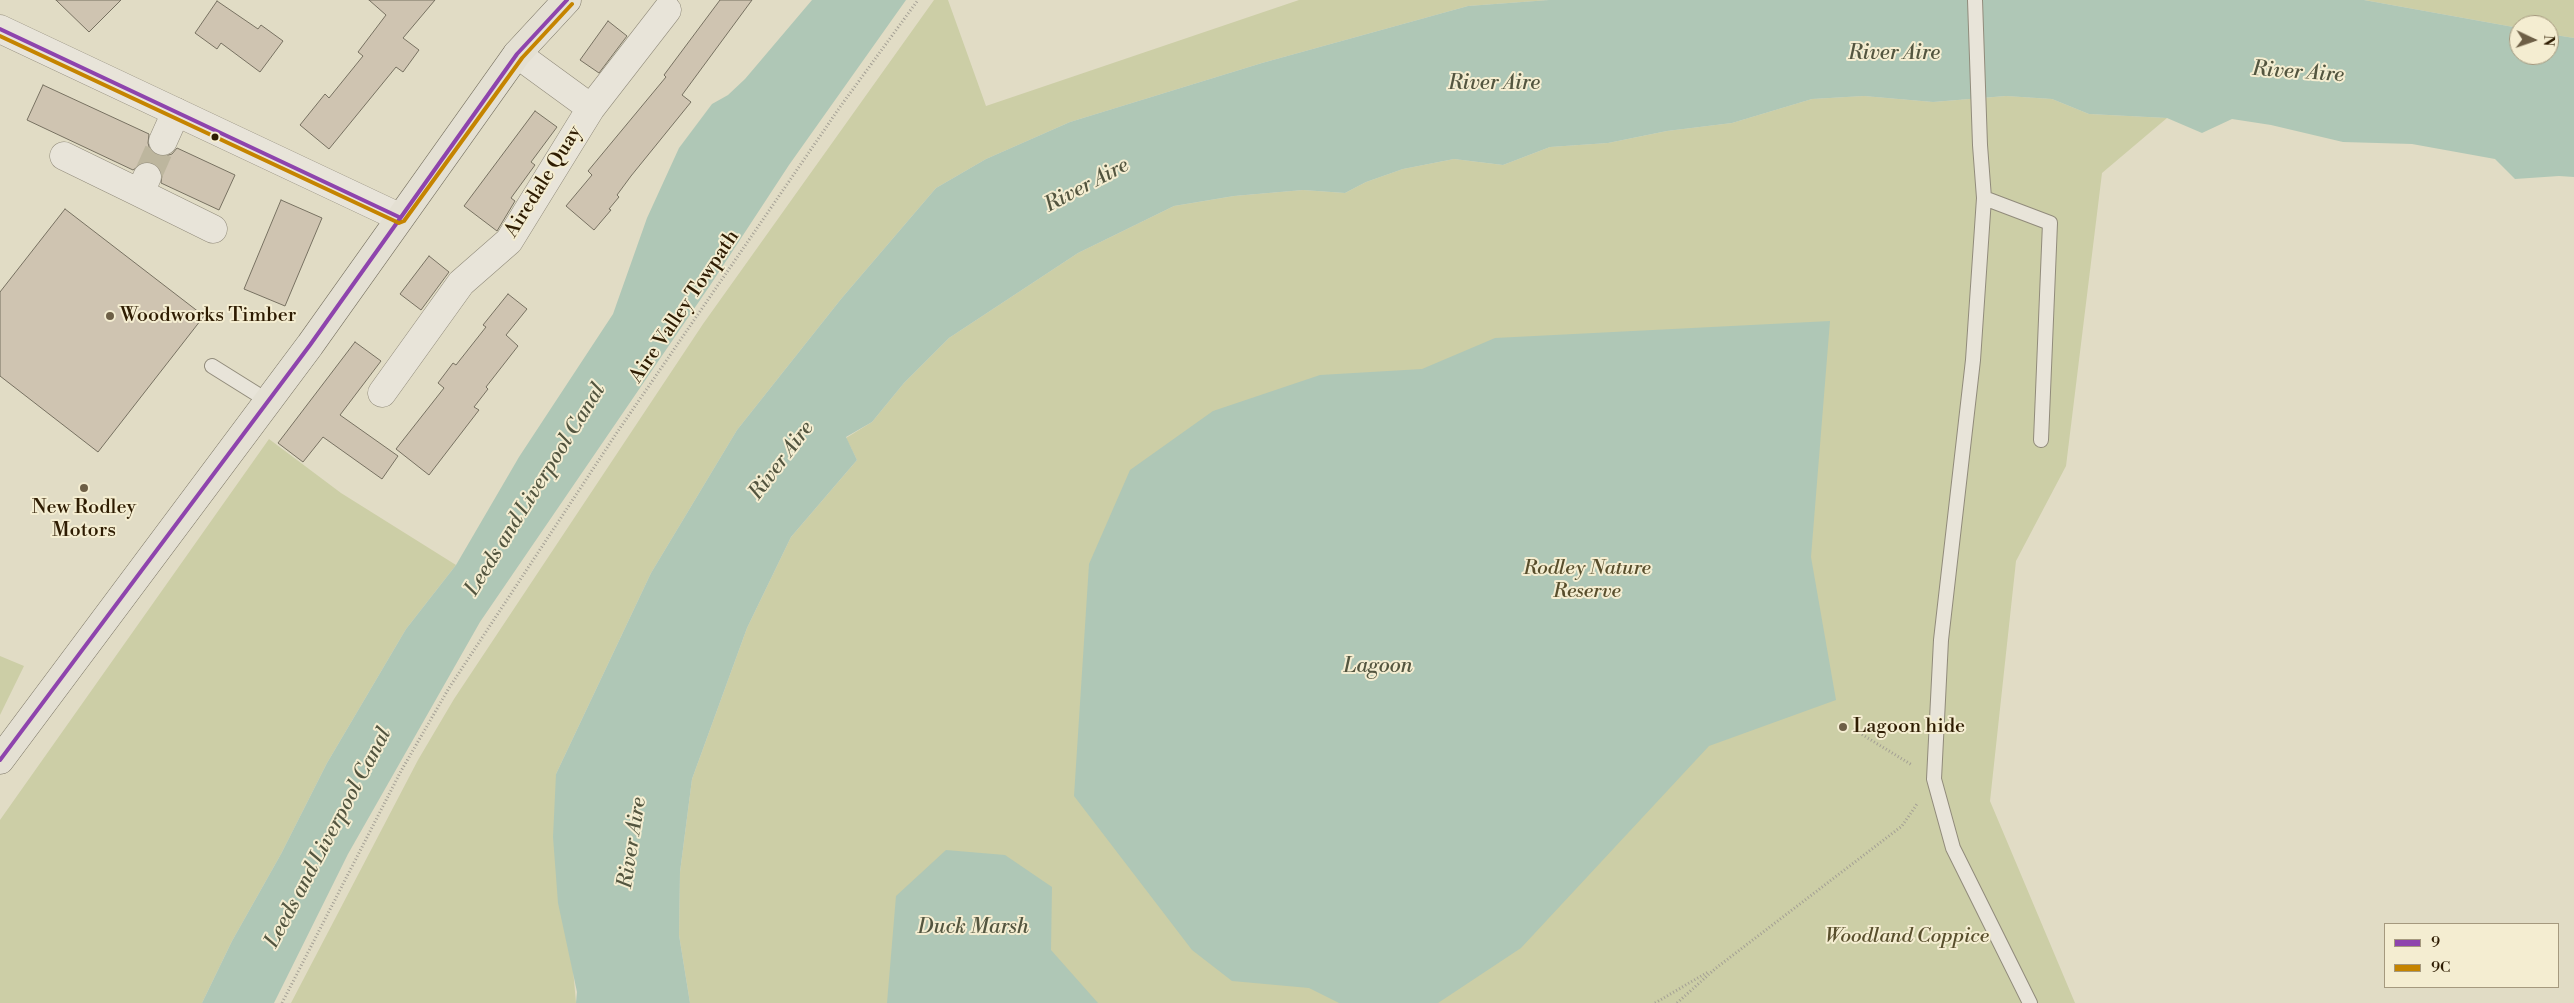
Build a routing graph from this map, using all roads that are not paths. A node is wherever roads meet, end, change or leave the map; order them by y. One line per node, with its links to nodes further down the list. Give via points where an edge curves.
1 (568, 0): 5 (main road)
2 (1975, 0): 10 (lane)
3 (667, 10): 6 (street, Airedale Quay)
4 (2, 35): 7 (street)
5 (517, 54): 6 (street, Airedale Quay); 11 (main road)
6 (591, 108): 14 (street, Airedale Quay, via 509,241 461,283)
7 (176, 112): 8 (street); 11 (street)
8 (163, 141)
9 (64, 156): 12 (street, via 144,185)
10 (1984, 198): 16 (lane, via 2050,223); 18 (lane, via 1972,360 1940,640 1934,779 1953,848)
11 (399, 217): 15 (main road)
12 (213, 229)
13 (212, 366): 15 (lane)
14 (382, 393)
15 (268, 401): 17 (main road)
16 (2041, 440)
17 (0, 760)
18 (2030, 1003)

